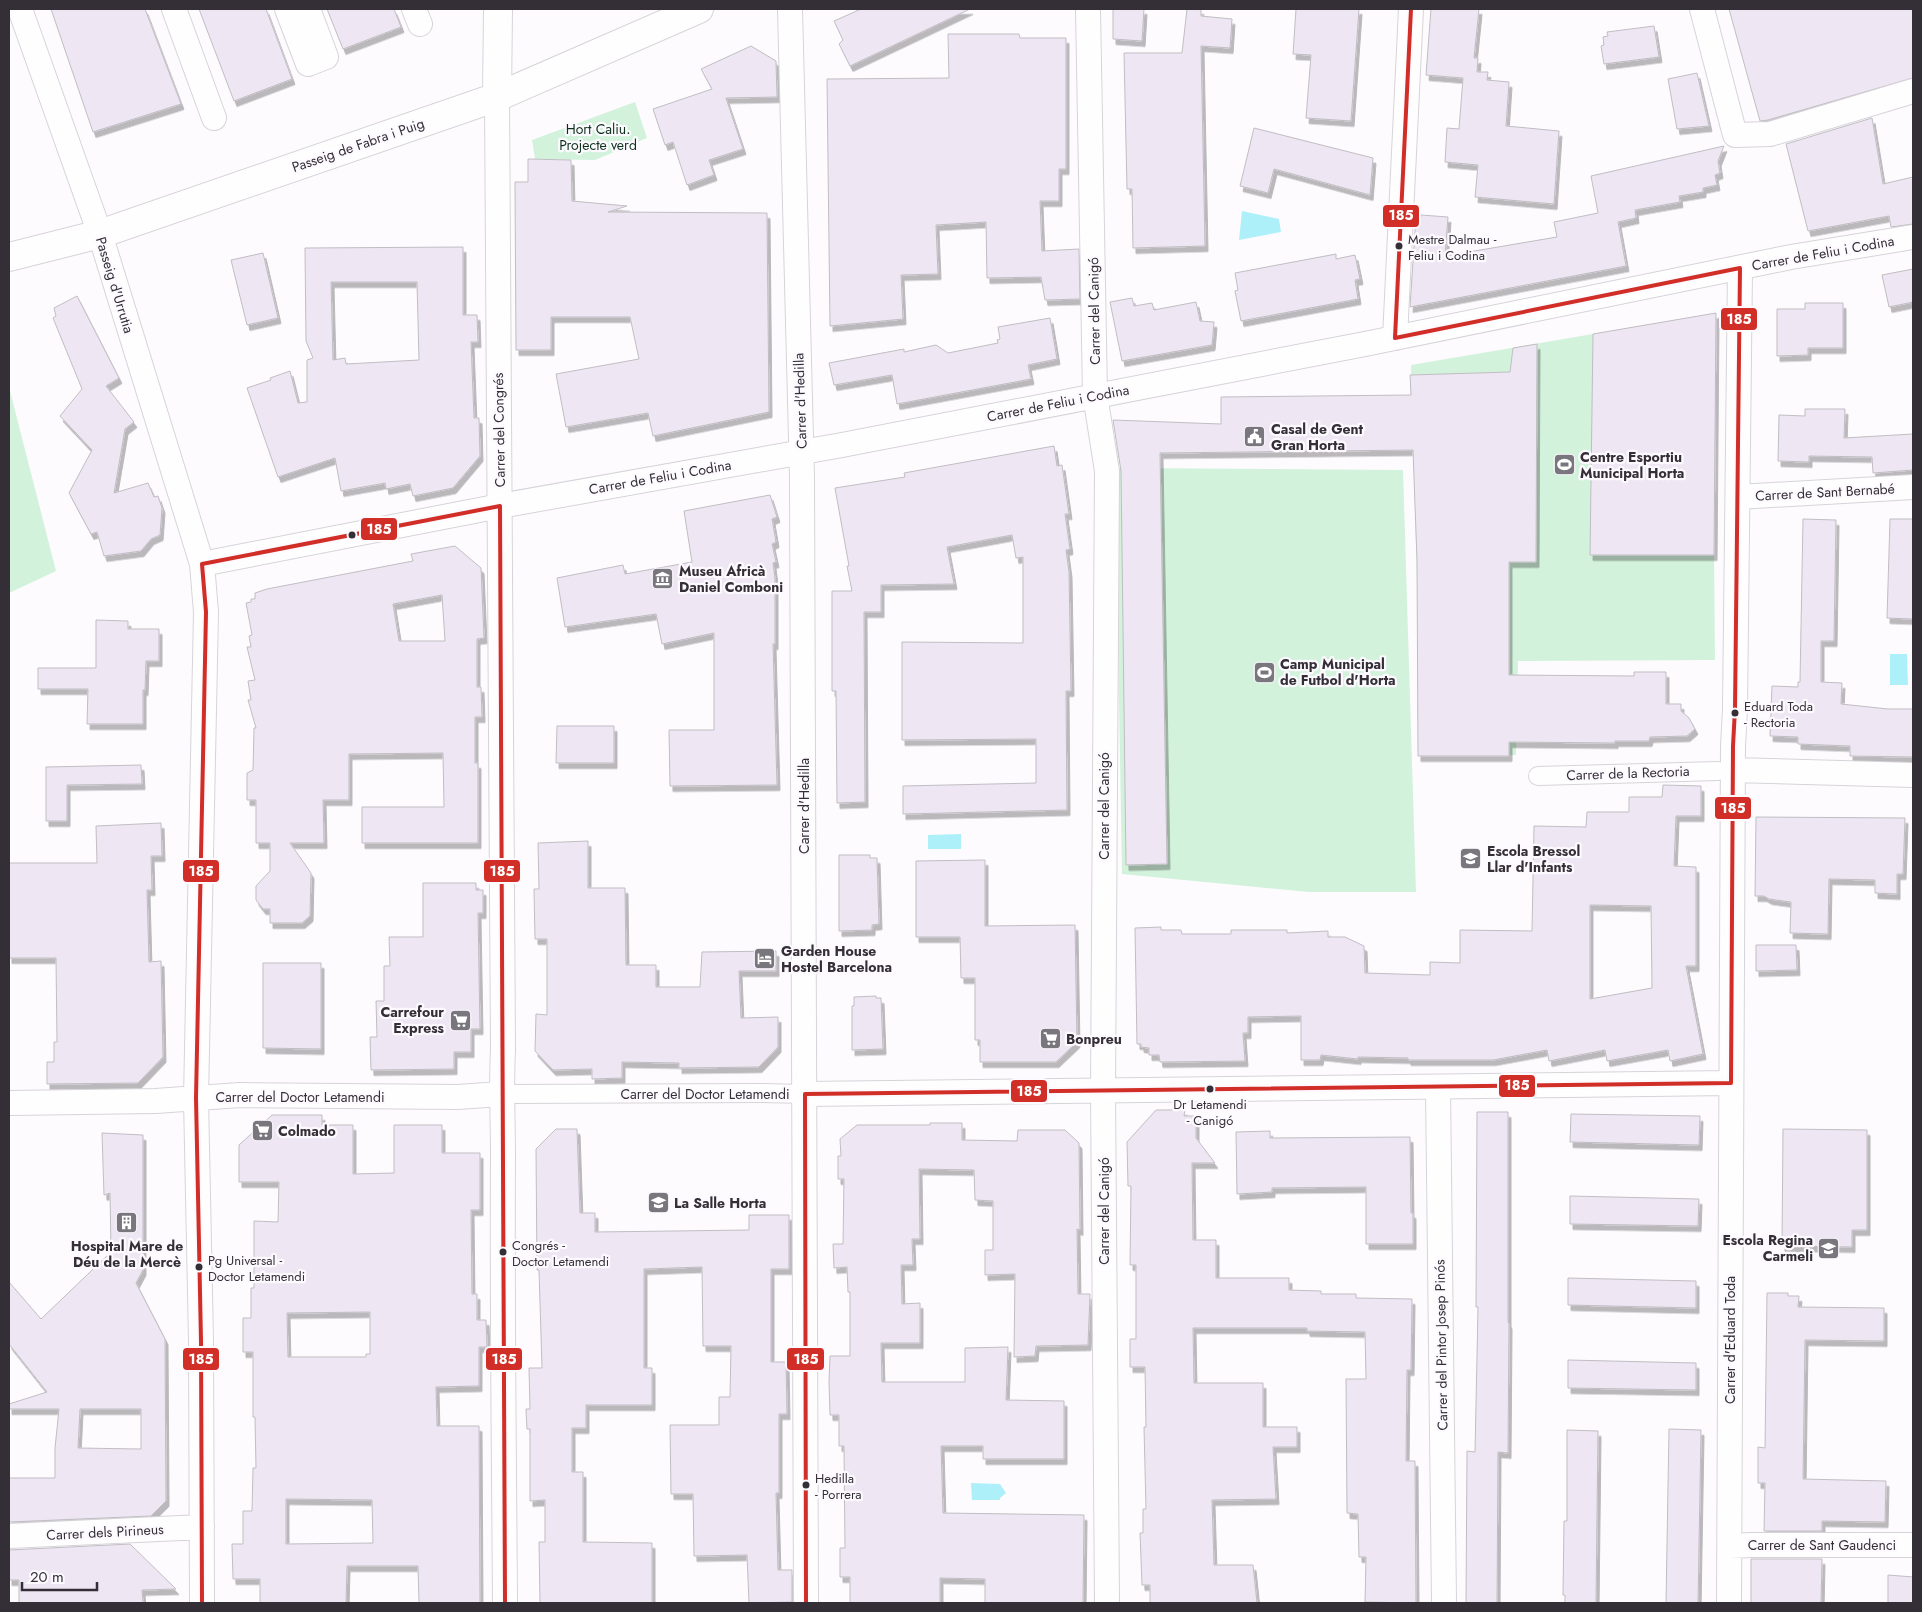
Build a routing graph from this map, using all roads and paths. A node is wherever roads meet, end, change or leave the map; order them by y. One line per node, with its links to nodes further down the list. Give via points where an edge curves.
1 (20, 9): 14 (street, Passeig d'Urrutia)
2 (174, 9): 13 (street)
3 (287, 9): 4 (street, via 308,64 326,56)
4 (308, 9)
5 (498, 9): 12 (street)
6 (699, 9): 12 (street, Passeig de Fabra i Puig)
7 (790, 9): 20 (street, Carrer d'Hedilla)
8 (1088, 9): 19 (street, Carrer del Canigó)
9 (1411, 9): 18 (street)
10 (1702, 9): 11 (street, via 1735,135 1770,134)
11 (1913, 90)
12 (497, 97): 14 (street, Passeig de Fabra i Puig); 23 (street, Carrer del Congrés)
13 (214, 118)
14 (100, 234): 16 (street, Passeig de Fabra i Puig); 24 (street, Passeig d'Urrutia)
15 (1913, 237): 17 (street, Carrer de Feliu i Codina)
16 (9, 257)
17 (1740, 268): 18 (street, Carrer de Feliu i Codina); 22 (street, Carrer d'Eduard Toda)
18 (1395, 338): 19 (street, Carrer de Feliu i Codina)
19 (1095, 396): 20 (street, Carrer de Feliu i Codina); 30 (street, Carrer del Canigó, via 1107,471)
20 (802, 452): 23 (street, Carrer de Feliu i Codina); 32 (street, Carrer d'Hedilla)
21 (1913, 487): 22 (street, Carrer de Sant Bernabé)
22 (1738, 497): 25 (street, Carrer d'Eduard Toda)
23 (500, 506): 24 (street, Carrer de Feliu i Codina); 31 (street, Carrer del Congrés)
24 (202, 564): 33 (street, Passeig d'Urrutia, via 206,612)
25 (1726, 770): 26 (street, Carrer de la Rectoria); 27 (street, Carrer de la Rectoria); 28 (street, Carrer d'Eduard Toda)
26 (1913, 775)
27 (1538, 776)
28 (1731, 1083): 29 (street, Carrer del Doctor Letamendi); 38 (street, Carrer d'Eduard Toda)
29 (1438, 1086): 30 (street, Carrer del Doctor Letamendi); 43 (street, Carrer del Pintor Josep Pinós)
30 (1103, 1091): 32 (street, Carrer del Doctor Letamendi); 42 (street, Carrer del Canigó)
31 (501, 1094): 32 (street, Carrer del Doctor Letamendi); 33 (street, Carrer del Doctor Letamendi); 40 (street, Carrer del Congrés)
32 (806, 1094): 41 (street, Carrer d'Hedilla)
33 (196, 1098): 34 (street, Carrer del Doctor Letamendi); 35 (street, Passeig d'Urrutia)
34 (9, 1103)
35 (202, 1527): 36 (street, Carrer dels Pirineus); 39 (street, Passeig d'Urrutia)
36 (9, 1536)
37 (1913, 1545): 38 (street, Carrer de Sant Gaudenci)
38 (1730, 1546): 44 (street, Carrer d'Eduard Toda)
39 (202, 1603)
40 (505, 1603)
41 (806, 1603)
42 (1107, 1603)
43 (1444, 1603)
44 (1729, 1603)

